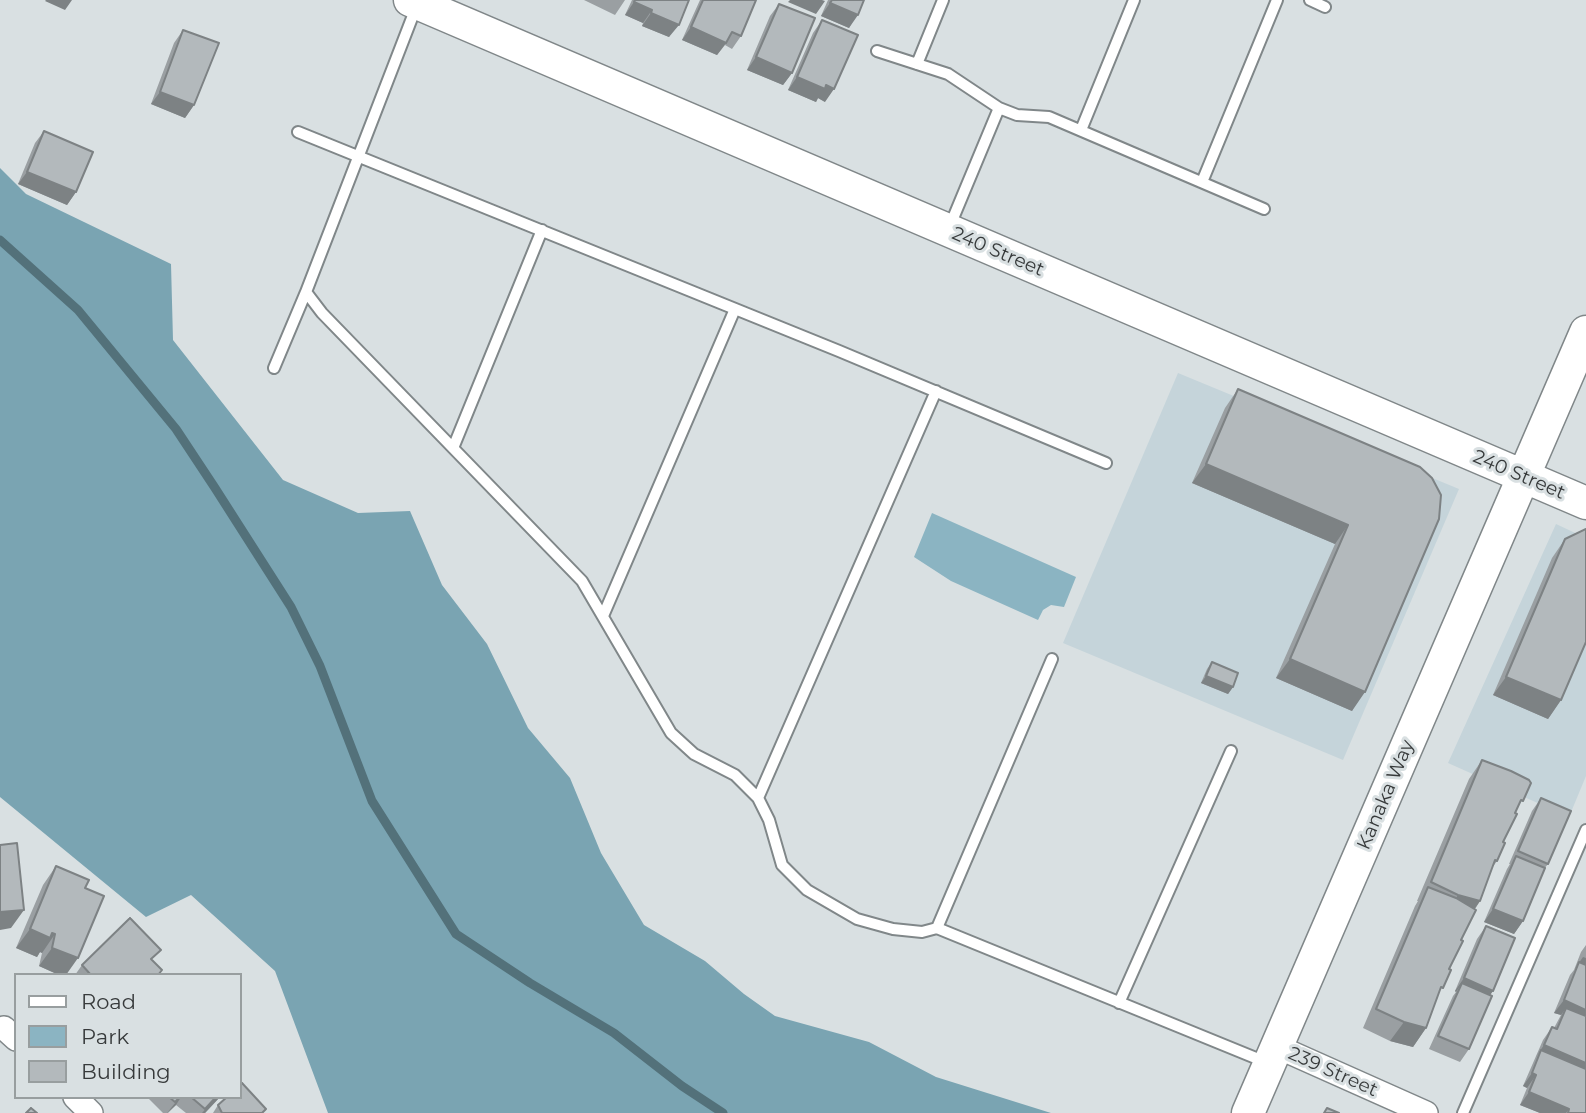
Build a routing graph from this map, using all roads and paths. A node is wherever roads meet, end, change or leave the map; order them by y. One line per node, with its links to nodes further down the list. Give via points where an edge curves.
1 (943, 0): 8 (lane)
2 (1134, 0): 10 (lane)
3 (1277, 0): 13 (lane)
4 (1310, 0): 6 (lane)
5 (416, 1): 12 (lane); 16 (main road, 240 Street)
6 (1325, 6)
7 (877, 51): 8 (lane)
8 (917, 64): 9 (lane, via 948,74)
9 (999, 108): 10 (lane, via 1017,115 1049,117); 16 (lane)
10 (1081, 130): 13 (lane)
11 (298, 132): 12 (lane)
12 (358, 155): 15 (lane); 17 (lane)
13 (1202, 182): 14 (lane)
14 (1264, 209)
15 (542, 230): 18 (lane); 22 (lane)
16 (948, 230): 24 (main road, 240 Street)
17 (306, 292): 20 (lane); 22 (lane)
18 (735, 309): 21 (lane); 26 (lane)
19 (1586, 332): 24 (main road, Kanaka Way)
20 (274, 368)
21 (936, 391): 23 (lane); 29 (lane)
22 (453, 448): 26 (lane, via 582,581)
23 (1106, 463)
24 (1522, 477): 25 (main road, 240 Street); 33 (main road, Kanaka Way)
25 (1586, 503)
26 (603, 616): 29 (lane, via 671,733 694,754 736,775)
27 (1052, 659): 31 (lane)
28 (1231, 751): 32 (lane)
29 (758, 798): 31 (lane, via 782,865 807,890 857,919 893,929 922,932)
30 (1586, 830): 38 (lane)
31 (937, 928): 32 (lane)
32 (1119, 1003): 33 (lane)
33 (1274, 1056): 36 (main road, Kanaka Way); 37 (street, 239 Street)
34 (77, 1099): 35 (street)
35 (91, 1113)
36 (1248, 1113)
37 (1426, 1113)
38 (1462, 1113)

